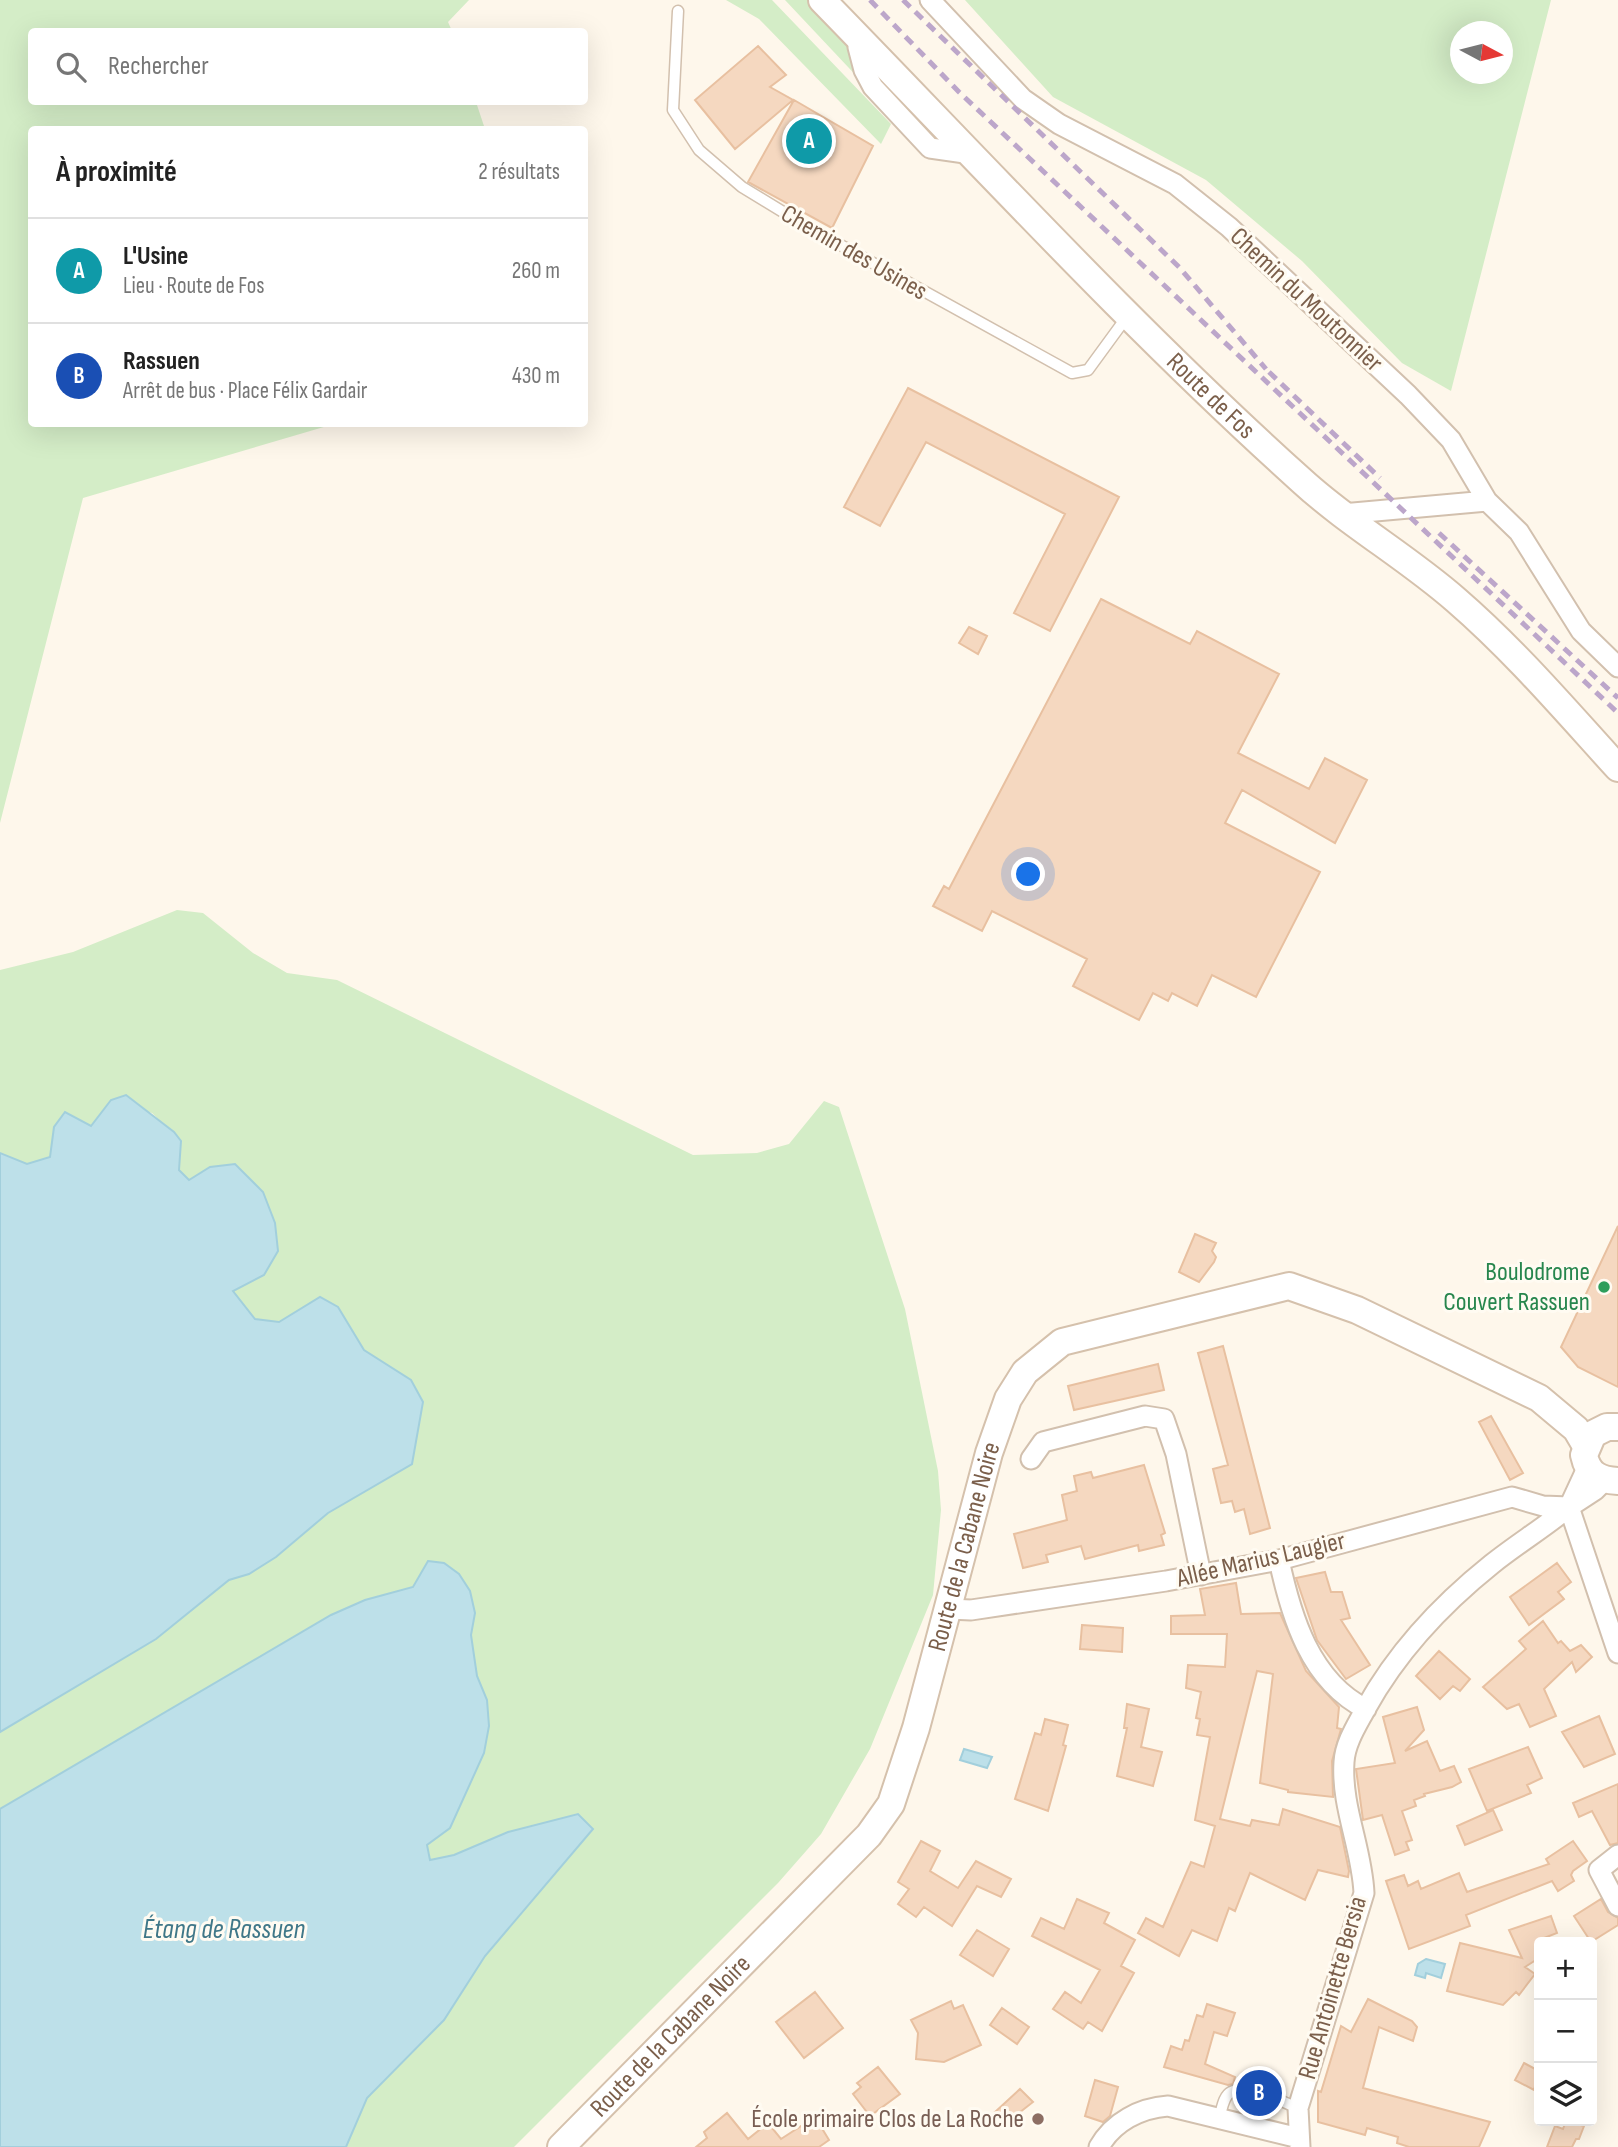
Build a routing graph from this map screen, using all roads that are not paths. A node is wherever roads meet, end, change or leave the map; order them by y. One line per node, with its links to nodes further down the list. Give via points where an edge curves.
1 (822, 0): 4 (street, Route de Fos)
2 (930, 0): 5 (street, Chemin du Moutonnier, via 1023,99 1059,124 1175,184 1229,227 1451,440)
3 (678, 11): 4 (lane, Chemin des Usines, via 673,110 699,150 742,187 1072,373 1088,370)
4 (1129, 315): 6 (street, Route de Fos)
5 (1487, 501): 6 (street); 7 (street, Chemin du Moutonnier, via 1519,532 1581,631)
6 (1342, 514): 8 (street, Route de Fos, via 1454,598 1513,653)
7 (1618, 667)
8 (1618, 768)
9 (1539, 1398): 10 (street, Route de la Cabane Noire, via 1575,1408); 12 (street, Route de la Cabane Noire, via 1576,1429); 16 (street, Route de la Cabane Noire, via 1357,1310 1289,1286 1062,1342 1025,1372 1008,1399 989,1453)
10 (1612, 1427): 12 (street, via 1593,1434)
11 (1031, 1459): 15 (street, via 1043,1442 1145,1416 1164,1419 1176,1454)
12 (1599, 1468): 13 (street)
13 (1569, 1507): 14 (street, Allée Marius Laugier, via 1543,1506 1512,1497); 17 (street); 18 (street, Rue Antoinette Bersia, via 1438,1611 1379,1684)
14 (1279, 1560): 15 (street, Allée Marius Laugier); 18 (street, via 1309,1654 1342,1695)
15 (1201, 1575): 16 (street, Allée Marius Laugier, via 971,1610)
16 (949, 1609): 24 (street, Route de la Cabane Noire, via 891,1804 869,1835)
17 (1618, 1653)
18 (1366, 1709): 21 (street, Rue Antoinette Bersia, via 1344,1759 1344,1791 1363,1865 1364,1893)
19 (1618, 1855): 20 (street, via 1599,1870)
20 (1618, 1906)
21 (1298, 2108): 22 (lane, via 1245,2090 1225,2098); 23 (street, Rue Antoinette Bersia)
22 (1219, 2118): 23 (street); 25 (street, via 1168,2106 1146,2108 1105,2136)
23 (1300, 2142)
24 (561, 2147)
25 (1099, 2147)

